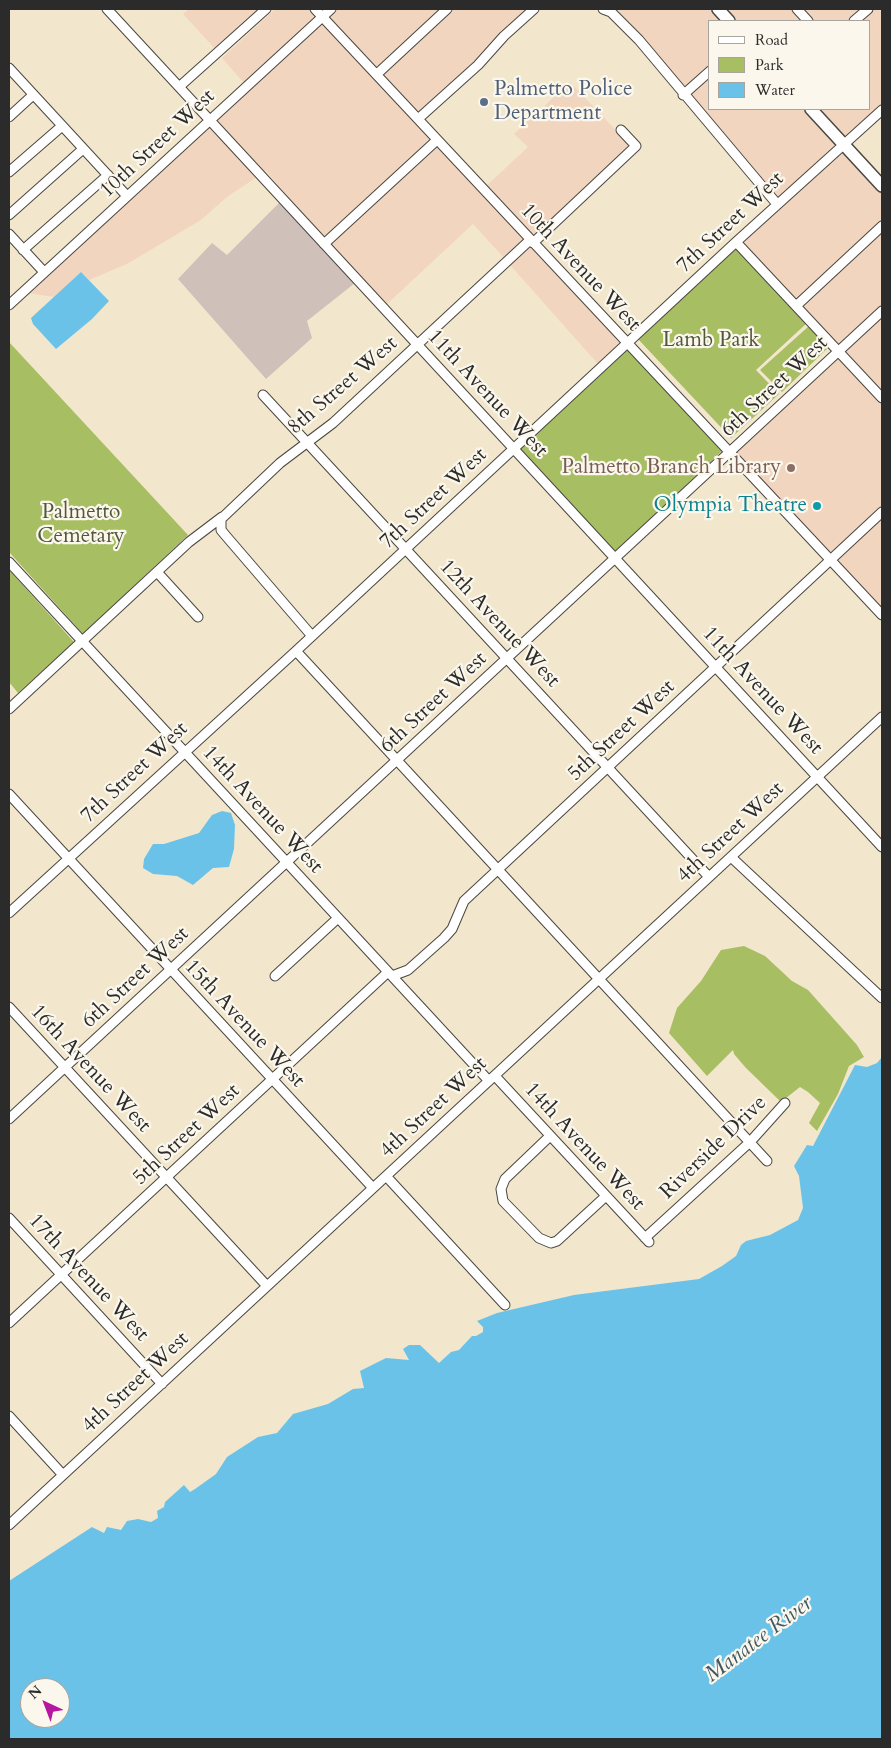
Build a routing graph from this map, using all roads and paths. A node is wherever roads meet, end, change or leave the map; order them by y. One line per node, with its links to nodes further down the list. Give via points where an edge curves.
1 (107, 9): 18 (street, 11th Avenue West)
2 (266, 9): 18 (street)
3 (315, 9): 11 (street, 10th Avenue West)
4 (331, 9): 11 (street, 10th Street West)
5 (447, 9): 17 (street)
6 (534, 9): 24 (street)
7 (718, 9): 12 (main road)
8 (797, 9): 13 (street)
9 (868, 9): 14 (street)
10 (608, 10): 20 (street, via 638,40)
11 (322, 17): 17 (street, 10th Avenue West); 25 (street, 10th Street West)
12 (728, 20)
13 (807, 20)
14 (855, 20)
15 (708, 73): 20 (street)
16 (11, 74): 19 (street)
17 (377, 74): 24 (street, 10th Avenue West)
18 (180, 88): 25 (street, 11th Avenue West)
19 (33, 95): 23 (street); 26 (street)
20 (683, 95): 35 (street)
21 (812, 110): 29 (main road)
22 (882, 110): 29 (street, 7th Street West)
23 (9, 117)
24 (418, 119): 28 (street, 10th Avenue West)
25 (210, 120): 34 (street, 10th Street West); 41 (street, 11th Avenue West)
26 (62, 126): 30 (street); 31 (street)
27 (621, 130): 39 (street, 8th Street West, via 636,146)
28 (437, 140): 39 (street, 10th Avenue West); 41 (street)
29 (843, 144): 33 (main road); 35 (street, 7th Street West)
30 (83, 149): 32 (street); 36 (street)
31 (9, 172)
32 (108, 175): 34 (street); 42 (street)
33 (882, 186)
34 (127, 196): 43 (street, 10th Street West)
35 (777, 204): 40 (street, 7th Street West)
36 (9, 215)
37 (882, 226): 45 (street)
38 (9, 234): 42 (street)
39 (532, 241): 47 (street, 10th Avenue West); 48 (street, 8th Street West)
40 (736, 242): 45 (street); 47 (street, 7th Street West)
41 (324, 244): 48 (street, 11th Avenue West)
42 (23, 250): 43 (street)
43 (44, 272): 44 (street, 10th Street West)
44 (9, 305)
45 (796, 306): 49 (street)
46 (882, 311): 49 (street, 6th Street West)
47 (627, 343): 53 (street, 7th Street West); 54 (street, 10th Avenue West)
48 (416, 344): 52 (street, 8th Street West, via 333,423); 53 (street, 11th Avenue West)
49 (839, 352): 51 (street); 54 (street, 6th Street West)
50 (263, 395): 52 (street, 12th Avenue West)
51 (882, 398)
52 (307, 442): 56 (street, 8th Street West); 57 (street, 12th Avenue West)
53 (514, 448): 57 (street, 7th Street West); 58 (street, 11th Avenue West)
54 (729, 453): 58 (street, 6th Street West); 59 (street, 10th Avenue West)
55 (882, 512): 59 (street, 5th Street West)
56 (222, 518): 61 (street, 8th Street West); 64 (street, via 221,530)
57 (406, 549): 64 (street, 7th Street West); 67 (street, 12th Avenue West)
58 (615, 558): 67 (street, 6th Street West); 68 (street, 11th Avenue West)
59 (830, 560): 62 (street, 10th Avenue West); 68 (street, 5th Street West)
60 (9, 562): 65 (street, 14th Avenue West)
61 (157, 572): 63 (street); 65 (street, 8th Street West)
62 (882, 615)
63 (198, 617)
64 (312, 636): 66 (street, 7th Street West)
65 (82, 641): 69 (street, 8th Street West); 71 (street, 14th Avenue West)
66 (296, 651): 71 (street, 7th Street West); 72 (street)
67 (507, 659): 72 (street, 6th Street West); 73 (street, 12th Avenue West)
68 (716, 667): 73 (street, 5th Street West); 74 (street, 11th Avenue West)
69 (9, 709)
70 (882, 717): 74 (street, 4th Street West)
71 (184, 751): 78 (street, 7th Street West); 79 (street, 14th Avenue West)
72 (397, 760): 79 (street, 6th Street West); 80 (street)
73 (608, 768): 80 (street, 5th Street West); 81 (street, 12th Avenue West)
74 (817, 777): 76 (street, 11th Avenue West); 77 (street, 4th Street West)
75 (9, 794): 78 (street, 15th Avenue West)
76 (882, 847)
77 (731, 857): 81 (street, 4th Street West); 88 (street)
78 (68, 858): 82 (street, 7th Street West); 84 (street, 15th Avenue West)
79 (287, 862): 83 (street, 14th Avenue West); 84 (street, 6th Street West)
80 (498, 870): 85 (street, 5th Street West, via 464,901 452,929 444,938 408,970); 87 (street)
81 (709, 877): 87 (street, 4th Street West)
82 (9, 913)
83 (338, 918): 85 (street, 14th Avenue West); 86 (street)
84 (171, 970): 90 (street, 6th Street West); 92 (street, 15th Avenue West)
85 (390, 974): 91 (street, 14th Avenue West); 92 (street, 5th Street West)
86 (275, 976)
87 (599, 979): 91 (street, 4th Street West); 96 (street)
88 (882, 998)
89 (9, 1007): 90 (street, 16th Avenue West)
90 (65, 1068): 94 (street, 6th Street West); 99 (street, 16th Avenue West)
91 (492, 1078): 95 (street, 14th Avenue West); 98 (street, 4th Street West)
92 (272, 1079): 99 (street, 5th Street West); 100 (street, 15th Avenue West)
93 (786, 1103): 96 (street, Riverside Drive)
94 (9, 1119)
95 (550, 1136): 101 (street, 14th Avenue West); 101 (street, via 505,1179 501,1194 509,1207 539,1238 551,1242 557,1241)
96 (750, 1142): 97 (street); 103 (street, Riverside Drive)
97 (767, 1161)
98 (386, 1176): 100 (street, 4th Street West); 106 (street)
99 (166, 1177): 104 (street, 5th Street West); 105 (street, 16th Avenue West)
100 (373, 1188): 105 (street, 4th Street West)
101 (606, 1196): 103 (street, 14th Avenue West)
102 (9, 1218): 104 (street, 17th Avenue West)
103 (647, 1240)
104 (61, 1275): 107 (street, 5th Street West); 108 (street, 17th Avenue West)
105 (267, 1286): 108 (street, 4th Street West)
106 (505, 1305)
107 (9, 1323)
108 (162, 1384): 110 (street, 4th Street West)
109 (9, 1416): 110 (street)
110 (63, 1475): 111 (street, 4th Street West)
111 (9, 1525)

